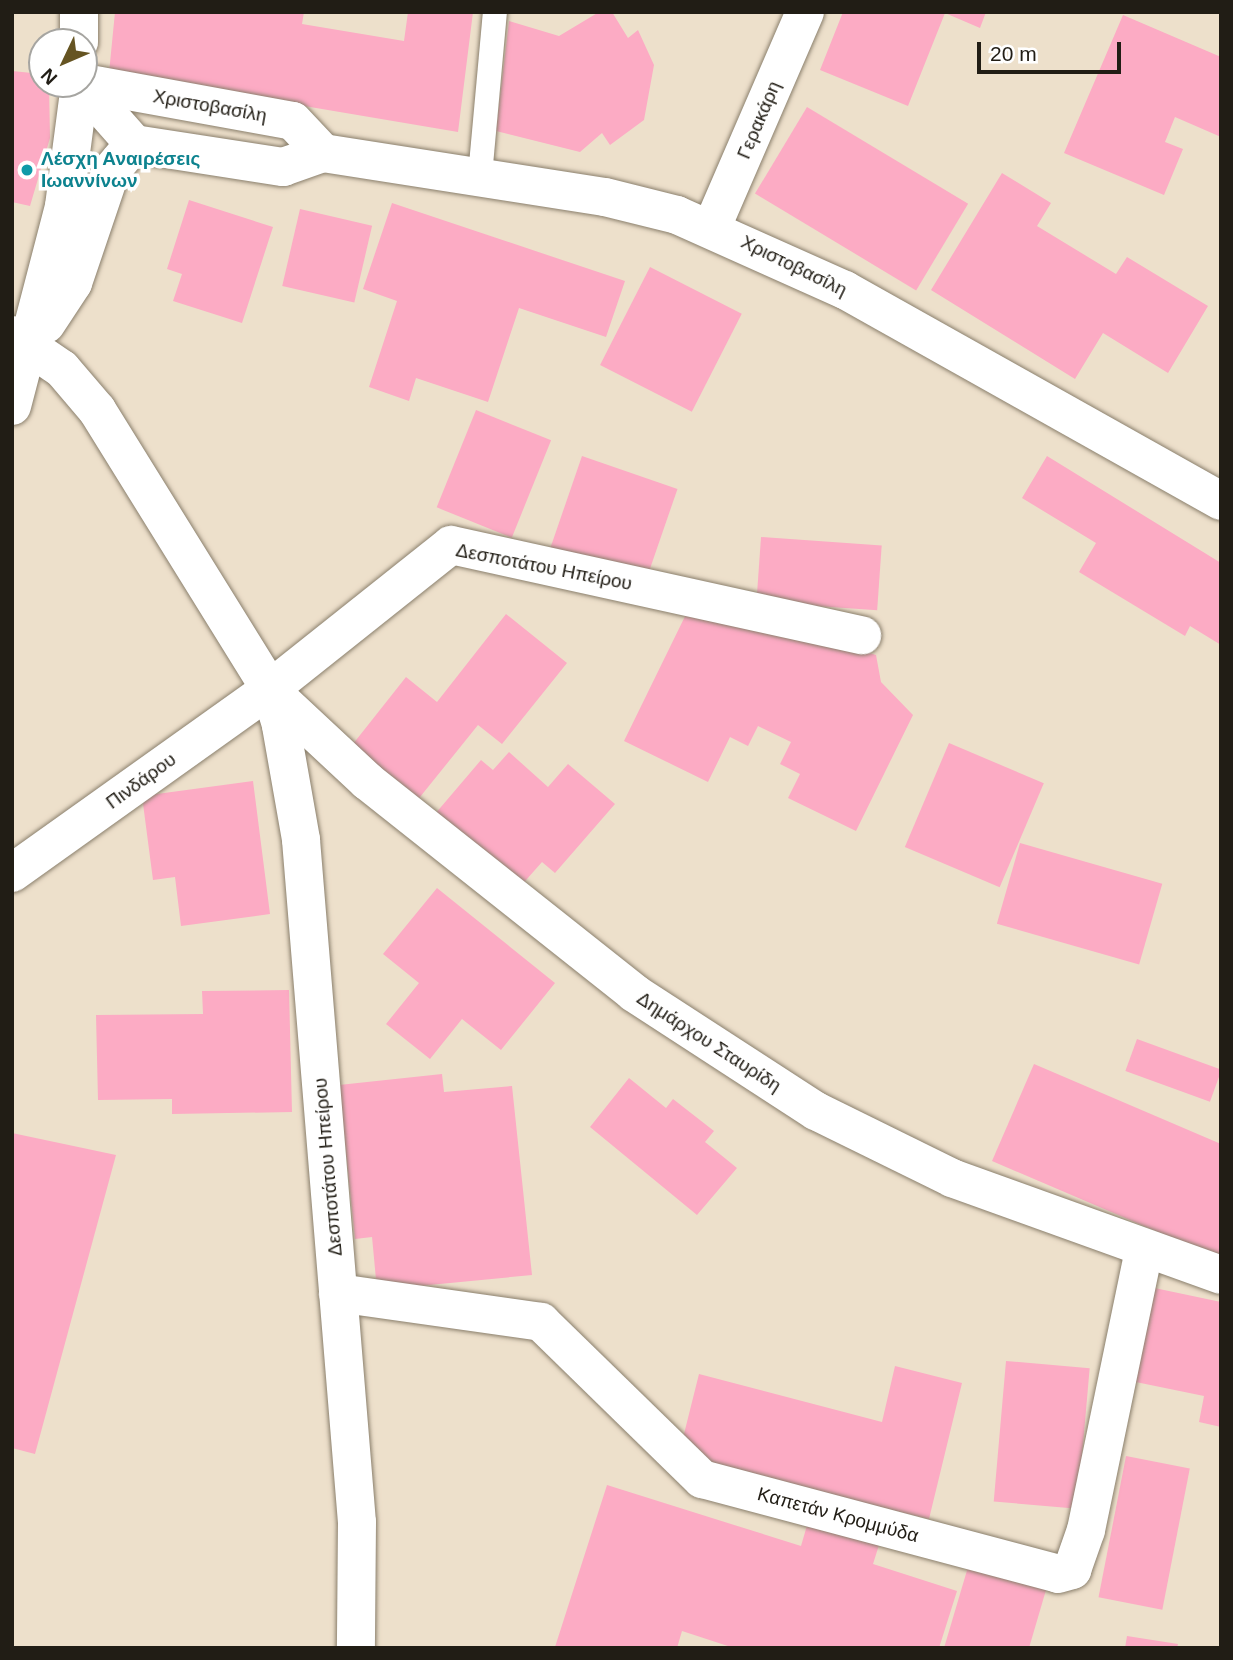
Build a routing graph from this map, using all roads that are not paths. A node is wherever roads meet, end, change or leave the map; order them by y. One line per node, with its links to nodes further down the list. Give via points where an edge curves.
1 (495, 12): 8 (lane)
2 (805, 12): 9 (street, Γερακάρη)
3 (98, 87): 7 (street, Χριστοβασίλη, via 293,121)
4 (80, 98): 10 (street, via 73,161)
5 (94, 98): 6 (street)
6 (134, 144): 7 (street, Χριστοβασίλη, via 283,167); 10 (street, via 111,171 73,283)
7 (323, 153): 8 (street, Χριστοβασίλη)
8 (480, 177): 9 (street, Χριστοβασίλη, via 641,205)
9 (712, 227): 12 (street, Χριστοβασίλη, via 845,290)
10 (21, 340): 11 (street); 14 (street, Δεσποτάτου Ηπείρου, via 62,369 97,411)
11 (12, 406)
12 (1221, 500)
13 (862, 635): 14 (street, Δεσποτάτου Ηπείρου, via 451,545)
14 (270, 689): 15 (street, Πινδάρου); 16 (street, Δημάρχου Σταυρίδη, via 367,781 596,964 710,1046 866,1139 975,1188); 18 (street, Δεσποτάτου Ηπείρου, via 287,749 301,840)
15 (12, 873)
16 (1144, 1250): 17 (street, Δημάρχου Σταυρίδη); 18 (street, Καπετάν Κρομμύδα, via 1086,1530 1072,1570 1058,1574 702,1479 541,1322)
17 (1221, 1275)
18 (338, 1293): 19 (street, Δεσποτάτου Ηπείρου, via 358,1535)
19 (356, 1648)

